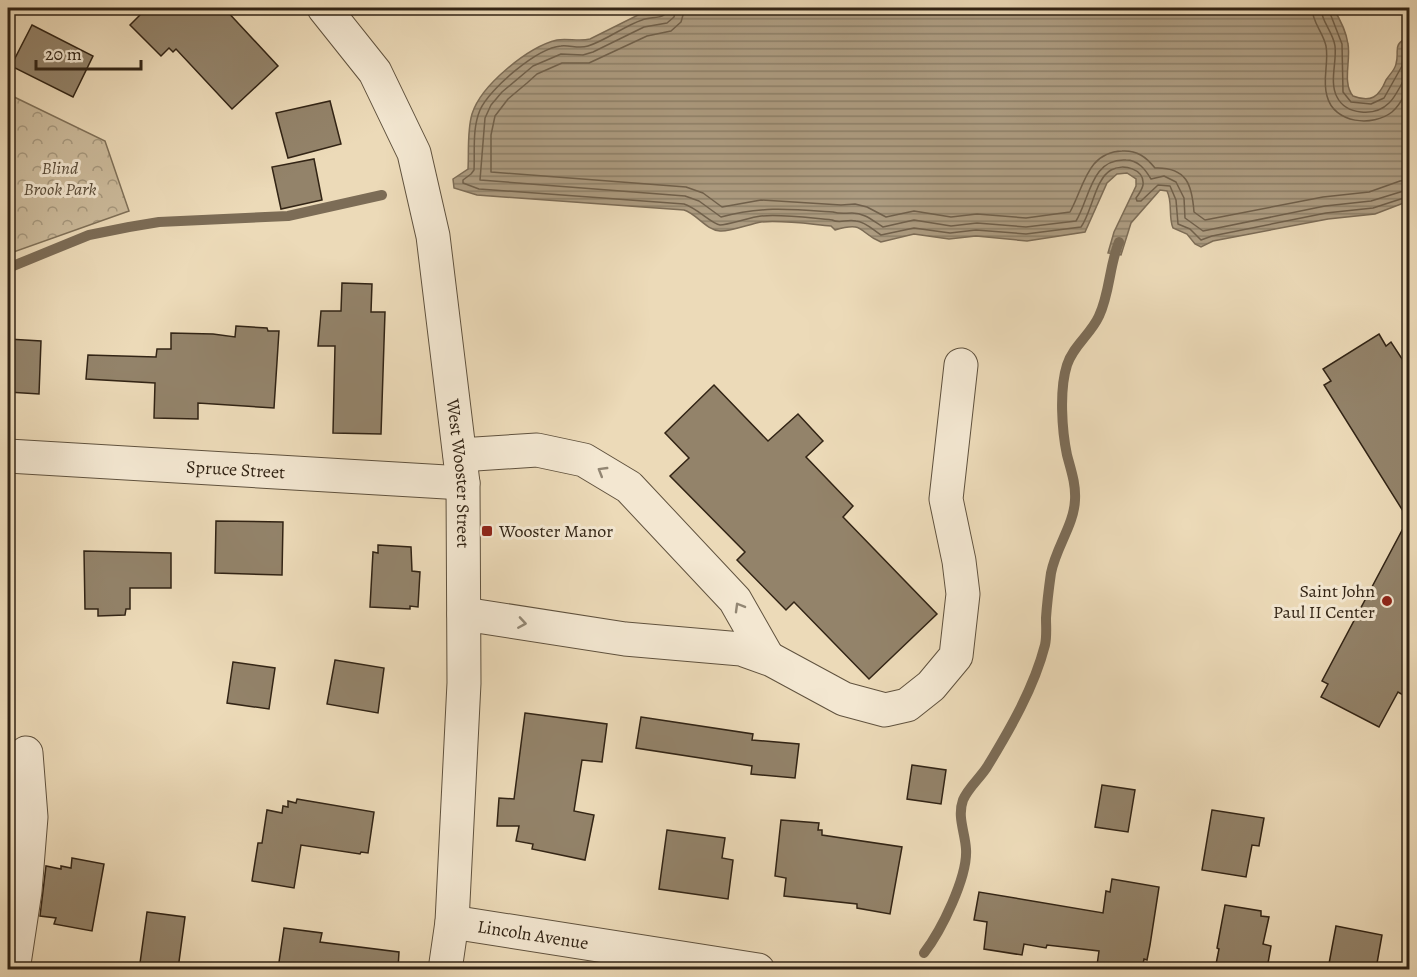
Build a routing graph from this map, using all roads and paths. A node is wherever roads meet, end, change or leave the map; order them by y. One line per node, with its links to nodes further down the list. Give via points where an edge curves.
1 (324, 8): 4 (street, West Wooster Street, via 375,72 414,153 433,236)
2 (961, 364): 6 (street, via 946,499 963,594 956,656 932,686 907,705 885,710 844,699)
3 (8, 456): 4 (street, Spruce Street)
4 (462, 469): 5 (street, West Wooster Street); 6 (street, Spruce Street, one-way to 4, via 735,600 629,487 584,460 537,450)
5 (464, 614): 6 (street, one-way to 6, via 625,639 741,649); 8 (street, West Wooster Street)
6 (768, 658)
7 (26, 753): 9 (street, via 31,817)
8 (452, 922): 10 (street, West Wooster Street); 11 (street, Lincoln Avenue)
9 (13, 969)
10 (445, 969)
11 (758, 969)

